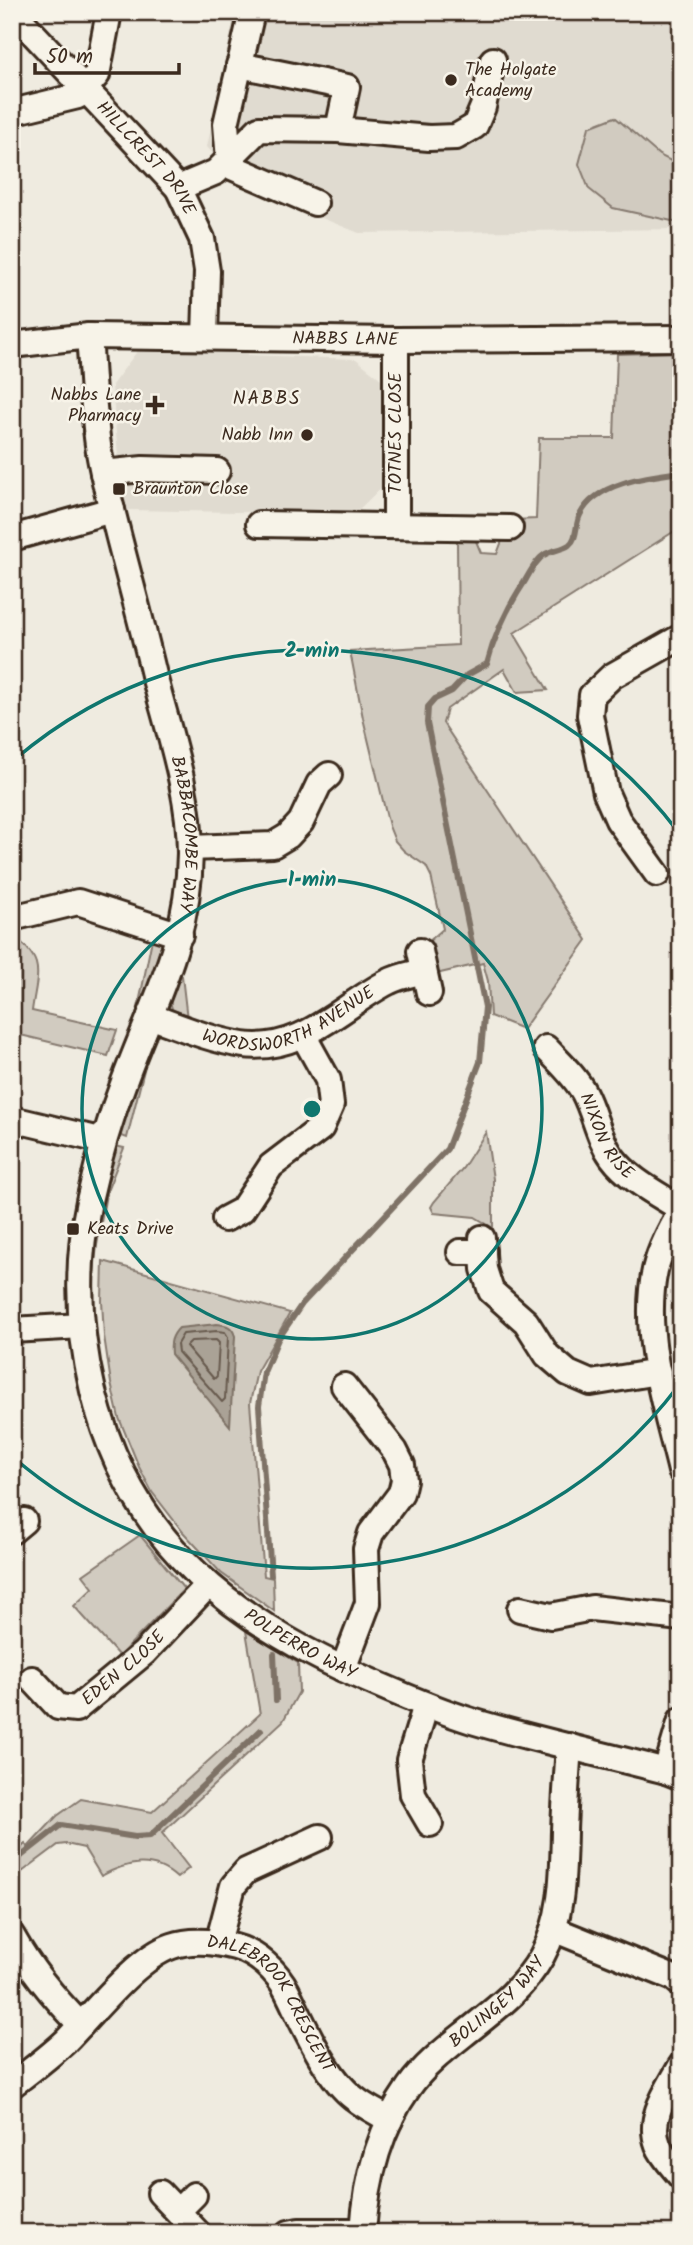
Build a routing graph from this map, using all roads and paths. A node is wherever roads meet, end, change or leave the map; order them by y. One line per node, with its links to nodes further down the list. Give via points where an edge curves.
1 (13, 12): 6 (street, HILLCREST DRIVE)
2 (109, 12): 6 (street, via 97,75)
3 (252, 12): 5 (street)
4 (493, 60): 8 (street, via 475,126 456,137)
5 (239, 65): 8 (street, via 347,87); 9 (street, via 226,124)
6 (84, 89): 7 (street, via 78,96); 10 (street, HILLCREST DRIVE)
7 (12, 112)
8 (338, 130): 9 (street, via 259,129)
9 (227, 162): 10 (street, via 216,172); 11 (street)
10 (178, 188): 13 (street, HILLCREST DRIVE, via 202,239)
11 (315, 203)
12 (89, 336): 13 (street, NABBS LANE); 16 (street, NABBS LANE); 18 (street, BABBACOMBE WAY)
13 (205, 337): 15 (street, NABBS LANE)
14 (681, 338): 15 (street, NABBS LANE)
15 (397, 340): 21 (street, TOTNES CLOSE)
16 (12, 345)
17 (217, 471): 18 (street)
18 (103, 473): 19 (street, BABBACOMBE WAY)
19 (112, 510): 23 (street); 26 (street, BABBACOMBE WAY, via 180,777)
20 (259, 524): 21 (street)
21 (396, 526): 22 (street)
22 (496, 535)
23 (12, 538)
24 (681, 637): 27 (street, via 612,676 592,695 590,715 606,793 618,820)
25 (329, 775): 26 (street, via 319,784 301,822 273,845)
26 (190, 848): 29 (street, BABBACOMBE WAY)
27 (657, 874)
28 (12, 918): 29 (street, via 78,902)
29 (180, 935): 31 (street, BABBACOMBE WAY)
30 (424, 972): 32 (street, WORDSWORTH AVENUE, via 389,981)
31 (150, 1016): 32 (street, WORDSWORTH AVENUE, via 245,1045 272,1044); 35 (street, BABBACOMBE WAY)
32 (303, 1035): 37 (street, via 328,1080 331,1105 321,1128 271,1166 242,1210)
33 (546, 1048): 36 (street, NIXON RISE, via 583,1092 613,1158)
34 (12, 1118): 35 (street)
35 (104, 1141): 39 (street, BABBACOMBE WAY, via 80,1266)
36 (681, 1210): 41 (street, via 656,1270 652,1303)
37 (225, 1219)
38 (475, 1247): 41 (street, via 491,1291 526,1322 547,1355 568,1373 591,1383)
39 (82, 1326): 40 (street); 44 (street, POLPERRO WAY, via 92,1384 112,1450 155,1525)
40 (12, 1330)
41 (658, 1372): 43 (street)
42 (344, 1386): 47 (street, via 395,1451 404,1479 401,1493 366,1549 368,1603)
43 (681, 1471)
44 (208, 1585): 47 (street, POLPERRO WAY, via 271,1632); 48 (street, EDEN CLOSE, via 144,1653 76,1709 58,1707)
45 (520, 1609): 46 (street, via 551,1616 592,1608)
46 (681, 1619)
47 (343, 1670): 49 (street, POLPERRO WAY)
48 (32, 1679)
49 (426, 1705): 51 (street, POLPERRO WAY); 53 (street, via 409,1760 413,1795)
50 (681, 1720): 52 (street)
51 (569, 1746): 52 (street, POLPERRO WAY); 55 (street, BOLINGEY WAY, via 564,1874)
52 (673, 1774)
53 (430, 1824)
54 (320, 1837): 57 (street, via 246,1871 233,1886)
55 (553, 1929): 58 (street); 62 (street, BOLINGEY WAY, via 543,1954 518,1991 444,2051 410,2086)
56 (12, 1936): 59 (street, via 52,1996)
57 (218, 1943): 59 (street, DALEBROOK CRESCENT, via 173,1946 154,1955); 62 (street, DALEBROOK CRESCENT, via 250,1954 276,1974 334,2075 352,2097)
58 (681, 1984)
59 (81, 2025): 61 (street, DALEBROOK CRESCENT)
60 (681, 2066): 63 (street, via 654,2124 658,2146)
61 (12, 2085)
62 (390, 2120): 65 (street, BOLINGEY WAY, via 370,2176)
63 (681, 2177)
64 (177, 2200): 66 (street)
65 (363, 2232): 67 (street)
66 (198, 2233)
67 (289, 2233)

